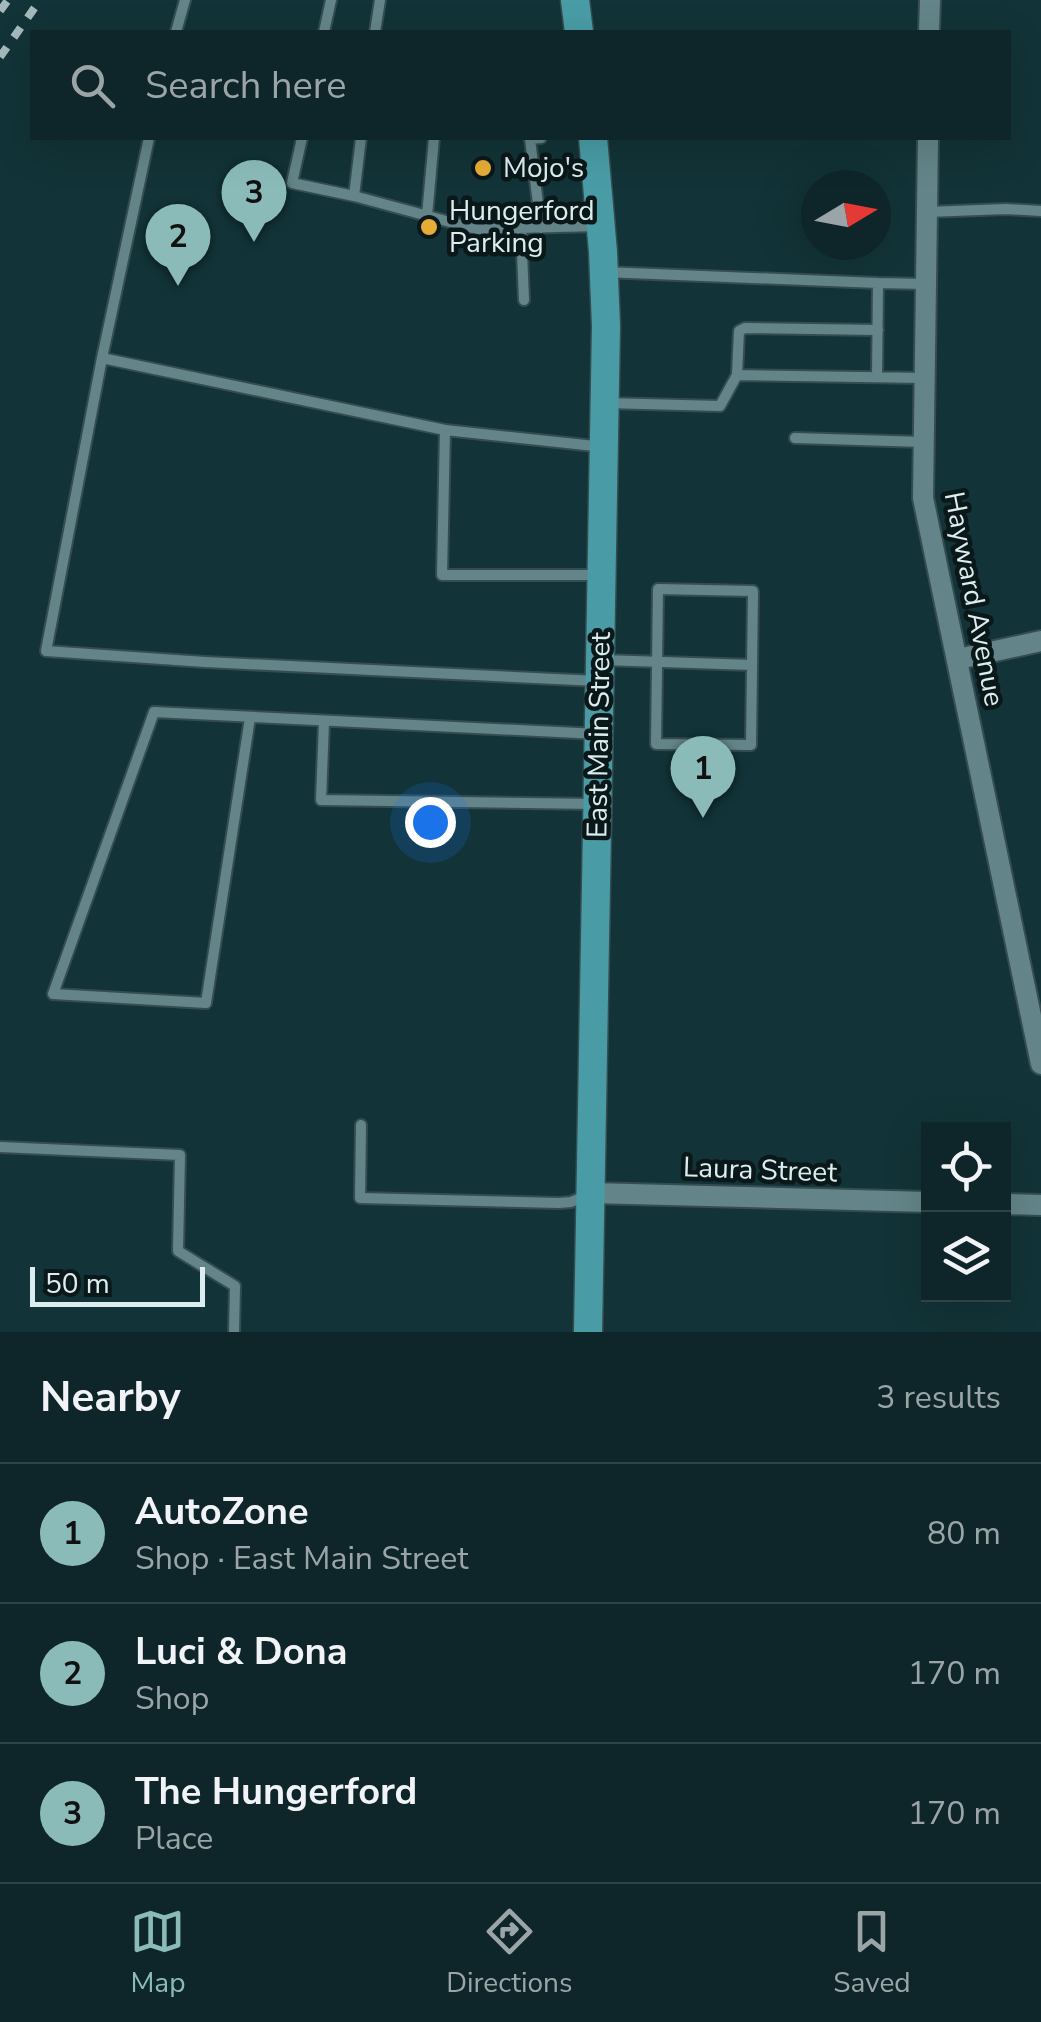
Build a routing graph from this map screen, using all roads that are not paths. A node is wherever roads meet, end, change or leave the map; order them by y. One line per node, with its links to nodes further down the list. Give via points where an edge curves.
1 (185, 0): 6 (lane)
2 (331, 0): 7 (lane)
3 (380, 0): 8 (lane)
4 (575, 0): 9 (main road)
5 (930, 0): 10 (street)
6 (177, 30)
7 (324, 30)
8 (375, 30)
9 (580, 30)
10 (929, 30)
11 (149, 140): 30 (lane)
12 (302, 140): 18 (lane, via 292,183)
13 (361, 140): 18 (lane)
14 (434, 140): 21 (lane)
15 (534, 140): 24 (lane)
16 (594, 140): 22 (main road, East Main Street)
17 (928, 140): 20 (street, Hayward Avenue)
18 (354, 196): 21 (lane)
19 (1041, 211): 20 (lane)
20 (927, 212): 27 (street, Hayward Avenue)
21 (427, 216): 23 (lane, via 476,229)
22 (601, 226): 24 (lane); 25 (main road, East Main Street)
23 (521, 228): 24 (lane); 28 (lane)
24 (541, 228)
25 (604, 272): 26 (lane); 34 (main road, East Main Street)
26 (878, 283): 27 (lane); 29 (lane)
27 (926, 284): 33 (street, Hayward Avenue)
28 (524, 300)
29 (878, 330): 31 (lane, via 746,328 737,338); 32 (lane)
30 (102, 358): 35 (lane); 44 (lane, via 46,651 205,662)
31 (738, 375): 32 (lane); 34 (lane, via 720,406)
32 (878, 377): 33 (lane)
33 (925, 378): 37 (street, Hayward Avenue)
34 (604, 403): 38 (main road, East Main Street)
35 (445, 430): 38 (lane); 39 (lane, via 442,575)
36 (796, 438): 37 (lane)
37 (924, 442): 41 (street, Hayward Avenue, via 923,498)
38 (604, 447): 39 (main road, East Main Street)
39 (602, 576): 44 (main road, East Main Street)
40 (1041, 641): 41 (street)
41 (958, 658): 49 (street, Hayward Avenue)
42 (657, 661): 43 (lane); 43 (lane, via 658,589 753,591); 43 (lane, via 656,744 751,745); 44 (lane)
43 (752, 665)
44 (600, 670): 47 (main road, East Main Street)
45 (250, 718): 45 (lane, via 154,712 53,994 206,1003); 46 (lane)
46 (324, 722): 47 (lane); 48 (lane, via 321,800)
47 (598, 734): 48 (main road, East Main Street)
48 (597, 804): 52 (main road, East Main Street)
49 (1041, 1064)
50 (361, 1125): 52 (lane, via 360,1198 559,1203)
51 (0, 1146): 56 (lane, via 180,1155 178,1251 234,1286)
52 (590, 1193): 53 (street, Laura Street); 57 (main road, East Main Street)
53 (921, 1202)
54 (1011, 1204): 55 (street)
55 (1041, 1206)
56 (234, 1332)
57 (588, 1332)

